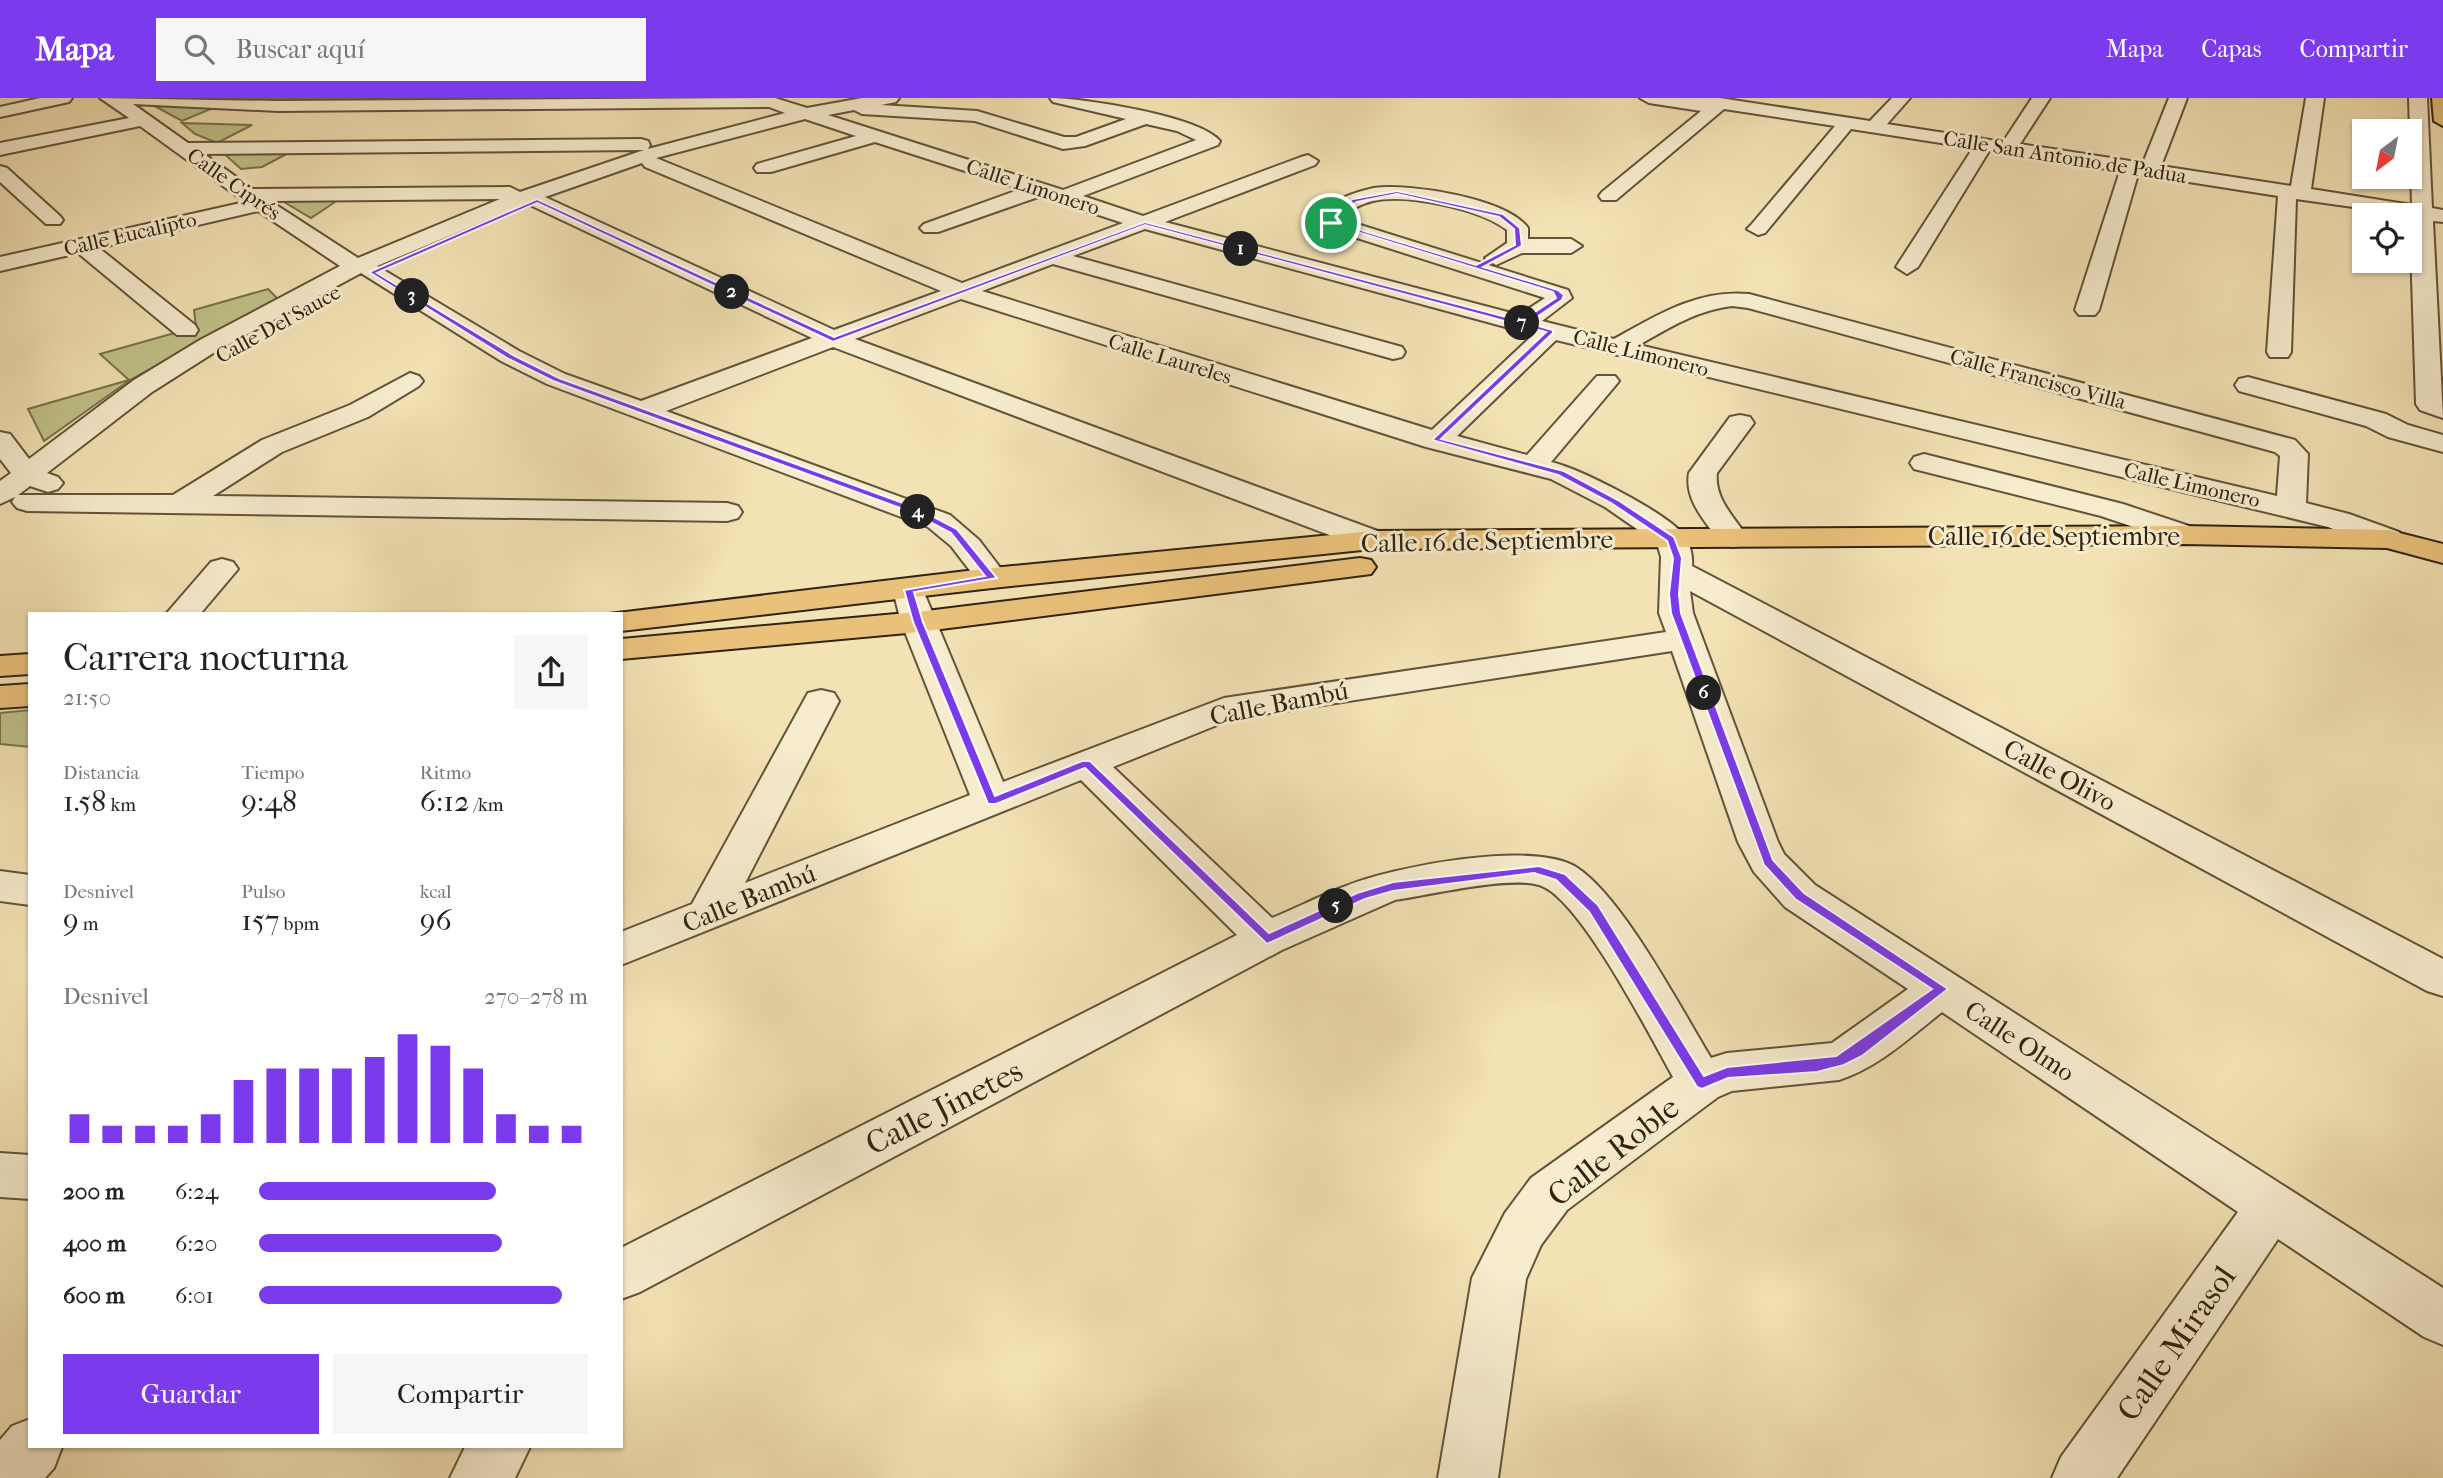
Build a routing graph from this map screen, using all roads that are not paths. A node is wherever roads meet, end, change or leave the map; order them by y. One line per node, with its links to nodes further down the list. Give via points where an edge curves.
1 (61, 98): 13 (street); 16 (street)
2 (112, 98): 17 (street, via 278,106 757,101); 19 (street, Calle Ciprés)
3 (890, 98): 17 (street, Calle Del Sauce)
4 (1059, 98): 18 (street)
5 (1649, 98): 15 (street, Calle San Antonio de Padua)
6 (1687, 98): 14 (street, Calle San Antonio de Padua)
7 (1901, 98): 21 (street)
8 (2040, 98): 27 (street)
9 (2178, 98): 33 (street)
10 (2315, 98): 36 (street)
11 (2417, 98): 40 (street)
12 (2441, 98): 20 (main road)
13 (0, 103)
14 (1757, 103): 21 (street, Calle San Antonio de Padua)
15 (1715, 109): 22 (street, Calle San Antonio de Padua); 35 (street)
16 (0, 112)
17 (826, 112): 18 (street, via 976,116 1063,143); 23 (street, Calle Limonero); 24 (street, Calle Del Sauce); 30 (street, Calle Del Sauce)
18 (1142, 119): 34 (street, via 1182,127 1211,141)
19 (144, 120): 25 (street); 26 (street, Calle Ciprés)
20 (2443, 121)
21 (1874, 128): 27 (street, Calle San Antonio de Padua)
22 (1842, 129): 28 (street, Calle San Antonio de Padua); 44 (street)
23 (875, 136): 31 (street); 34 (street, Calle Limonero)
24 (685, 145): 26 (street); 37 (street, Calle Del Sauce)
25 (0, 149)
26 (185, 149): 38 (street, Calle Ciprés)
27 (2008, 149): 33 (street, Calle San Antonio de Padua)
28 (1980, 150): 33 (street, Calle San Antonio de Padua); 51 (street)
29 (1308, 160): 42 (street)
30 (652, 163): 37 (street, Calle Del Sauce); 53 (street, Calle Laureles)
31 (764, 168)
32 (0, 172): 41 (street)
33 (2139, 173): 36 (street, Calle San Antonio de Padua); 54 (street)
34 (1052, 193): 42 (street, Calle Limonero); 43 (street)
35 (1609, 196)
36 (2293, 196): 39 (street, Calle San Antonio de Padua); 40 (street, Calle San Antonio de Padua); 61 (street)
37 (535, 197): 38 (street, Calle Eucalipto); 52 (street, Calle Del Sauce); 58 (street)
38 (255, 200): 45 (street, Calle Eucalipto); 52 (street, Calle Ciprés)
39 (2352, 208)
40 (2428, 218): 66 (street, via 2429,404)
41 (53, 220)
42 (1145, 223): 48 (street); 55 (street, Calle Limonero)
43 (931, 228)
44 (1758, 229)
45 (82, 245): 49 (street, Calle Eucalipto); 56 (street)
46 (1518, 246): 47 (street); 50 (street); 50 (street, via 1517,228 1501,215 1404,193 1361,198 1327,218 1339,226)
47 (1572, 246)
48 (1051, 257): 53 (street); 60 (street)
49 (0, 264)
50 (1477, 267): 55 (street, via 1560,295)
51 (1907, 267)
52 (364, 270): 65 (street, Calle Ciprés, via 533,368); 73 (street, Calle Del Sauce, via 180,381)
53 (963, 291): 58 (street); 69 (street, Calle Laureles)
54 (2087, 310)
55 (1522, 324): 57 (street, Calle Limonero)
56 (186, 330)
57 (1551, 331): 59 (street, Calle Limonero); 69 (street)
58 (833, 340): 65 (street); 80 (street)
59 (1617, 347): 75 (street, Calle Limonero); 75 (street, Calle Francisco Villa, via 1707,301 1749,302 2285,446 2294,454)
60 (1393, 352)
61 (2279, 352)
62 (410, 381): 74 (street, via 359,411 272,446)
63 (1606, 382): 72 (street)
64 (2248, 385): 70 (street, via 2376,420)
65 (643, 410): 84 (street, Calle Ciprés, via 939,521 962,539)
66 (2443, 410)
67 (1740, 423): 78 (street, via 1700,483)
68 (0, 440): 73 (street)
69 (1436, 440): 72 (street, Calle Laureles)
70 (2443, 444)
71 (1924, 463): 77 (street, via 2112,510)
72 (1534, 464): 82 (street, Calle Laureles, via 1585,485)
73 (22, 494): 74 (street)
74 (178, 505): 76 (street)
75 (2291, 509): 79 (street, Calle Limonero)
76 (727, 512)
77 (2184, 535): 78 (main road, Calle 16 de Septiembre); 79 (main road, Calle 16 de Septiembre)
78 (1733, 538): 82 (main road, Calle 16 de Septiembre)
79 (2388, 539): 81 (main road, Calle 16 de Septiembre)
80 (1372, 540): 82 (main road, Calle 16 de Septiembre); 84 (main road, Calle 16 de Septiembre)
81 (2442, 552): 82 (main road, Calle 16 de Septiembre, via 2411,559 2224,554)
82 (1675, 556): 85 (main road, Calle 16 de Septiembre, via 1381,565); 88 (street, Calle Olmo, via 1674,594); 102 (street, Calle Olivo)
83 (222, 569): 86 (street)
84 (992, 578): 85 (main road, Calle 16 de Septiembre)
85 (913, 606): 87 (main road, Calle 16 de Septiembre); 89 (main road, Calle 16 de Septiembre); 96 (street)
86 (184, 612)
87 (623, 621)
88 (1684, 639): 95 (street, Calle Bambú, via 1224,709); 103 (street, Calle Olmo, via 1768,862 1800,896)
89 (623, 649)
90 (28, 664): 91 (main road)
91 (0, 666)
92 (28, 695): 93 (main road)
93 (0, 697)
94 (821, 701): 99 (street)
95 (1086, 763): 96 (street, Calle Bambú); 100 (street)
96 (992, 801): 99 (street, Calle Bambú)
97 (0, 886): 98 (street)
98 (28, 890)
99 (707, 915): 101 (street, Calle Bambú)
100 (1267, 939): 104 (street, Calle Jinetes, via 1393,886 1519,869 1561,877 1594,909); 108 (street, Calle Jinetes)
101 (623, 948)
102 (2443, 979)
103 (1941, 989): 104 (street, Calle Roble, via 1839,1061 1727,1072); 107 (street, Calle Olmo)
104 (1702, 1083): 114 (street, Calle Roble, via 1549,1194 1522,1229 1499,1278)
105 (0, 1175): 106 (street)
106 (28, 1177)
107 (2271, 1207): 109 (street, Calle Olmo); 115 (street, Calle Mirasol)
108 (623, 1274)
109 (2443, 1319)
110 (32, 1448): 112 (street)
111 (500, 1448): 113 (street)
112 (6, 1478)
113 (480, 1478)
114 (1468, 1478)
115 (2081, 1478)

